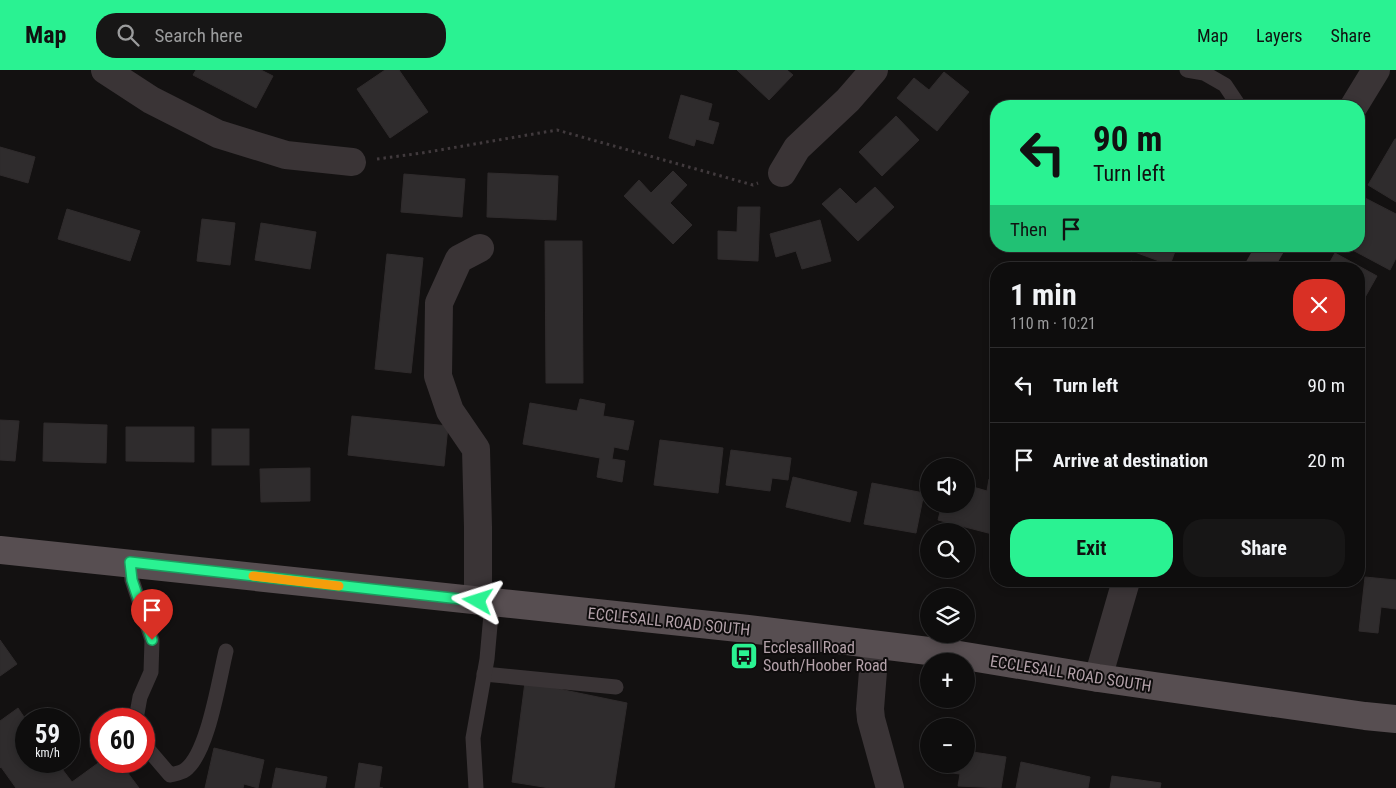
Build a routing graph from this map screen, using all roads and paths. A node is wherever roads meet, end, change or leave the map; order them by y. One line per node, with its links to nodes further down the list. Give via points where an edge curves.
1 (105, 70): 7 (street, via 151,100 218,134 286,155)
2 (874, 70): 8 (street, via 848,100 797,148)
3 (1187, 70): 5 (lane, via 1204,73 1225,85)
4 (1376, 70): 6 (street)
5 (1235, 100)
6 (1358, 100)
7 (352, 162): 8 (path, via 556,130 753,185)
8 (782, 173)
9 (480, 248): 13 (street, via 459,259 438,304 438,376 450,411 476,449 478,527)
10 (0, 550): 11 (main road, ECCLESALL ROAD SOUTH)
11 (130, 562): 13 (main road, ECCLESALL ROAD SOUTH); 19 (lane, via 132,580 152,640 151,672)
12 (1124, 587): 17 (street)
13 (485, 602): 14 (main road, ECCLESALL ROAD SOUTH, via 748,629); 16 (lane)
14 (875, 646): 17 (main road, ECCLESALL ROAD SOUTH, via 953,654); 23 (street, via 871,719)
15 (226, 651): 21 (lane, via 207,730 197,756 184,771 170,775)
16 (484, 674): 18 (lane); 22 (lane, via 474,738)
17 (1098, 678): 20 (main road, ECCLESALL ROAD SOUTH)
18 (616, 687)
19 (138, 708)
20 (1396, 719)
21 (155, 757)
22 (476, 788)
23 (890, 788)

